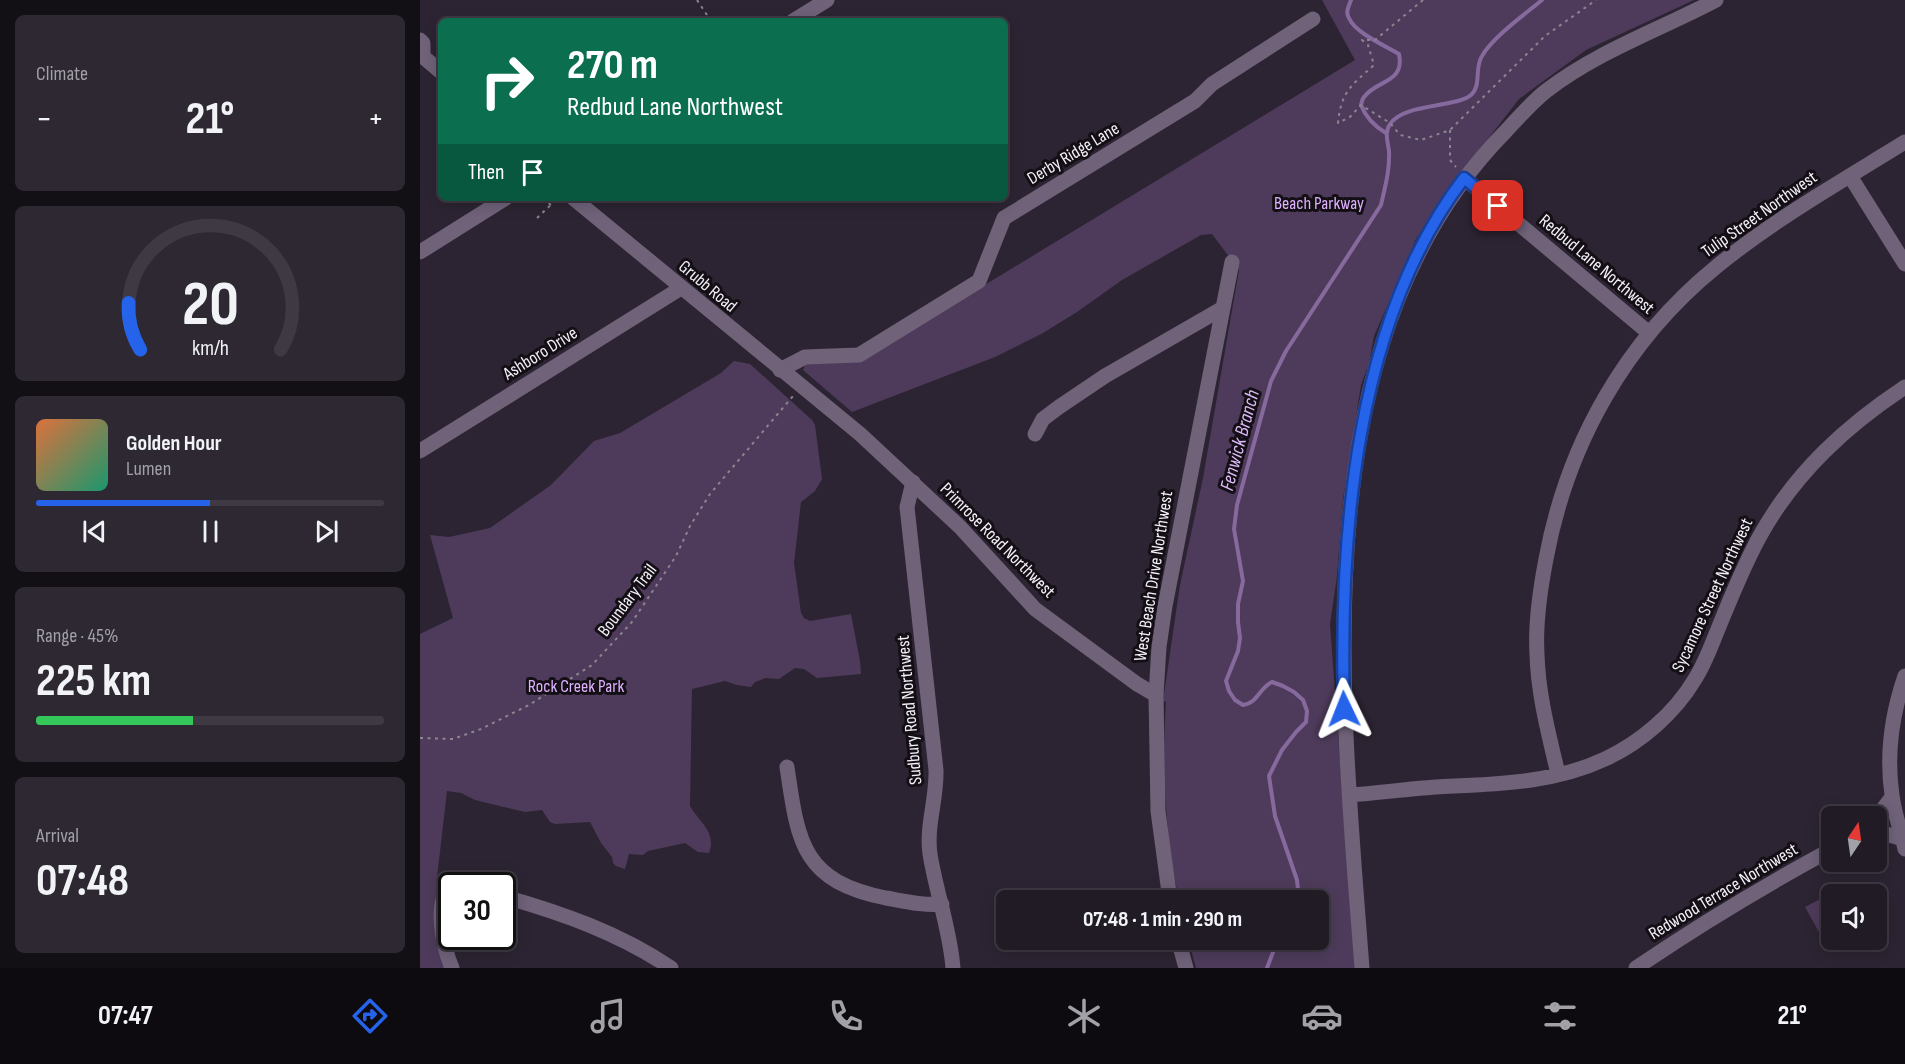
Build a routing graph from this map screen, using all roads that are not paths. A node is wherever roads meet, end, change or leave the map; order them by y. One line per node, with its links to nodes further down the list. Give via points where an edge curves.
1 (826, 0): 3 (street)
2 (1716, 0): 9 (street, via 1621,44 1571,73 1544,93)
3 (798, 18)
4 (1313, 19): 18 (street, Derby Ridge Lane, via 1212,84 1195,101 1004,218 979,281 859,355 805,357)
5 (421, 51): 6 (street)
6 (438, 69)
7 (1905, 142): 8 (street, Tulip Street Northwest)
8 (1850, 176): 14 (street); 17 (street, Tulip Street Northwest, via 1731,255 1684,295)
9 (1464, 178): 17 (street, Redbud Lane Northwest); 28 (street, via 1423,244 1394,308 1374,374 1361,439 1344,600)
10 (501, 201): 12 (street)
11 (577, 201): 15 (street, Grubb Road)
12 (420, 252)
13 (1232, 262): 16 (street, West Beach Drive Northwest)
14 (1905, 264)
15 (681, 288): 18 (street, Grubb Road); 22 (street, Ashboro Drive)
16 (1223, 308): 21 (street, via 1068,400 1043,419); 25 (street, West Beach Drive Northwest, via 1166,600)
17 (1649, 333): 27 (street, Tulip Street Northwest, via 1619,373 1589,427 1564,484 1549,541 1539,600 1537,654 1540,691)
18 (780, 370): 20 (street, Grubb Road)
19 (1905, 387): 27 (street, Sycamore Street Northwest, via 1833,441 1781,502 1752,551 1702,666 1677,704 1620,751)
20 (820, 402): 23 (street, Primrose Road Northwest)
21 (1035, 434)
22 (420, 451)
23 (913, 482): 25 (street, Primrose Road Northwest, via 1035,609); 36 (street, Sudbury Road Northwest, via 907,507 936,771 930,853)
24 (1905, 676): 29 (street, via 1891,737)
25 (1156, 695): 34 (street, West Beach Drive Northwest, via 1157,803)
26 (787, 767): 36 (street, via 797,828 810,856 825,874 864,893)
27 (1558, 774): 28 (street, Sycamore Street Northwest, via 1515,783)
28 (1350, 795): 43 (street)
29 (1892, 797): 30 (street); 32 (street)
30 (1885, 806)
31 (1887, 836): 32 (street)
32 (1904, 844)
33 (1821, 855): 44 (street, Redwood Terrace Northwest, via 1761,888)
34 (1168, 890)
35 (516, 900): 40 (street, via 576,919 639,948)
36 (942, 904): 41 (street, Sudbury Road Northwest)
37 (446, 950): 39 (street)
38 (1181, 950): 42 (street)
39 (452, 968)
40 (671, 968)
41 (953, 968)
42 (1186, 968)
43 (1362, 968)
44 (1636, 968)

